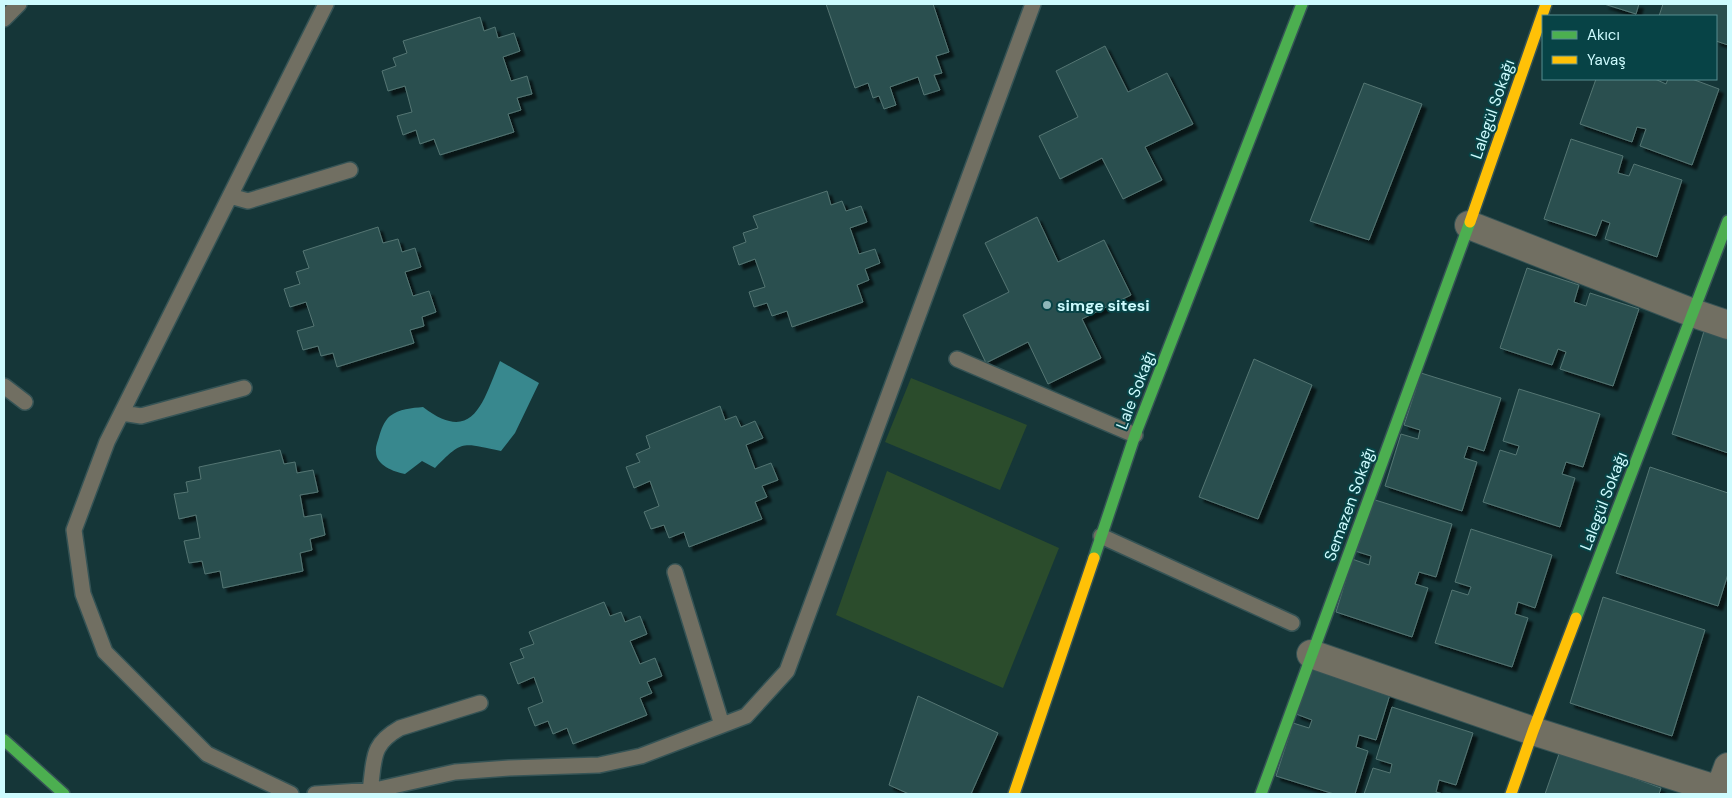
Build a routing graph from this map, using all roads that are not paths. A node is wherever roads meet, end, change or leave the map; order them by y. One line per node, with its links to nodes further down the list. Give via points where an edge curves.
1 (19, 4): 6 (lane)
2 (326, 4): 8 (lane)
3 (1033, 4): 24 (lane, via 787,671 746,716)
4 (1302, 4): 18 (street, Lale Sokağı)
5 (1542, 15): 10 (street, Lalegül Sokağı)
6 (4, 19)
7 (350, 170): 8 (lane, via 248,201)
8 (230, 196): 17 (lane)
9 (1728, 221): 11 (street, Lalegül Sokağı)
10 (1469, 225): 11 (street); 22 (street, Semazen Sokağı)
11 (1693, 313): 12 (street); 25 (street, Lalegül Sokağı)
12 (1728, 325)
13 (957, 359): 18 (lane)
14 (4, 386): 16 (lane)
15 (244, 388): 17 (lane, via 141,416)
16 (25, 402)
17 (122, 413): 30 (lane, via 107,442 74,530 83,594 106,652 207,754)
18 (1135, 435): 19 (street, Lale Sokağı)
19 (1101, 536): 21 (lane); 32 (street, Lale Sokağı)
20 (675, 572): 24 (lane)
21 (1292, 623)
22 (1311, 654): 25 (street); 33 (street, Semazen Sokağı)
23 (480, 703): 28 (lane, via 400,728 389,735 377,747)
24 (722, 725): 28 (lane, via 641,756 598,765 455,772)
25 (1533, 731): 27 (street); 34 (street, Lalegül Sokağı)
26 (4, 740): 29 (street)
27 (1723, 786)
28 (370, 790): 31 (lane)
29 (64, 794)
30 (291, 794)
31 (315, 794)
32 (1014, 794)
33 (1261, 794)
34 (1511, 794)

